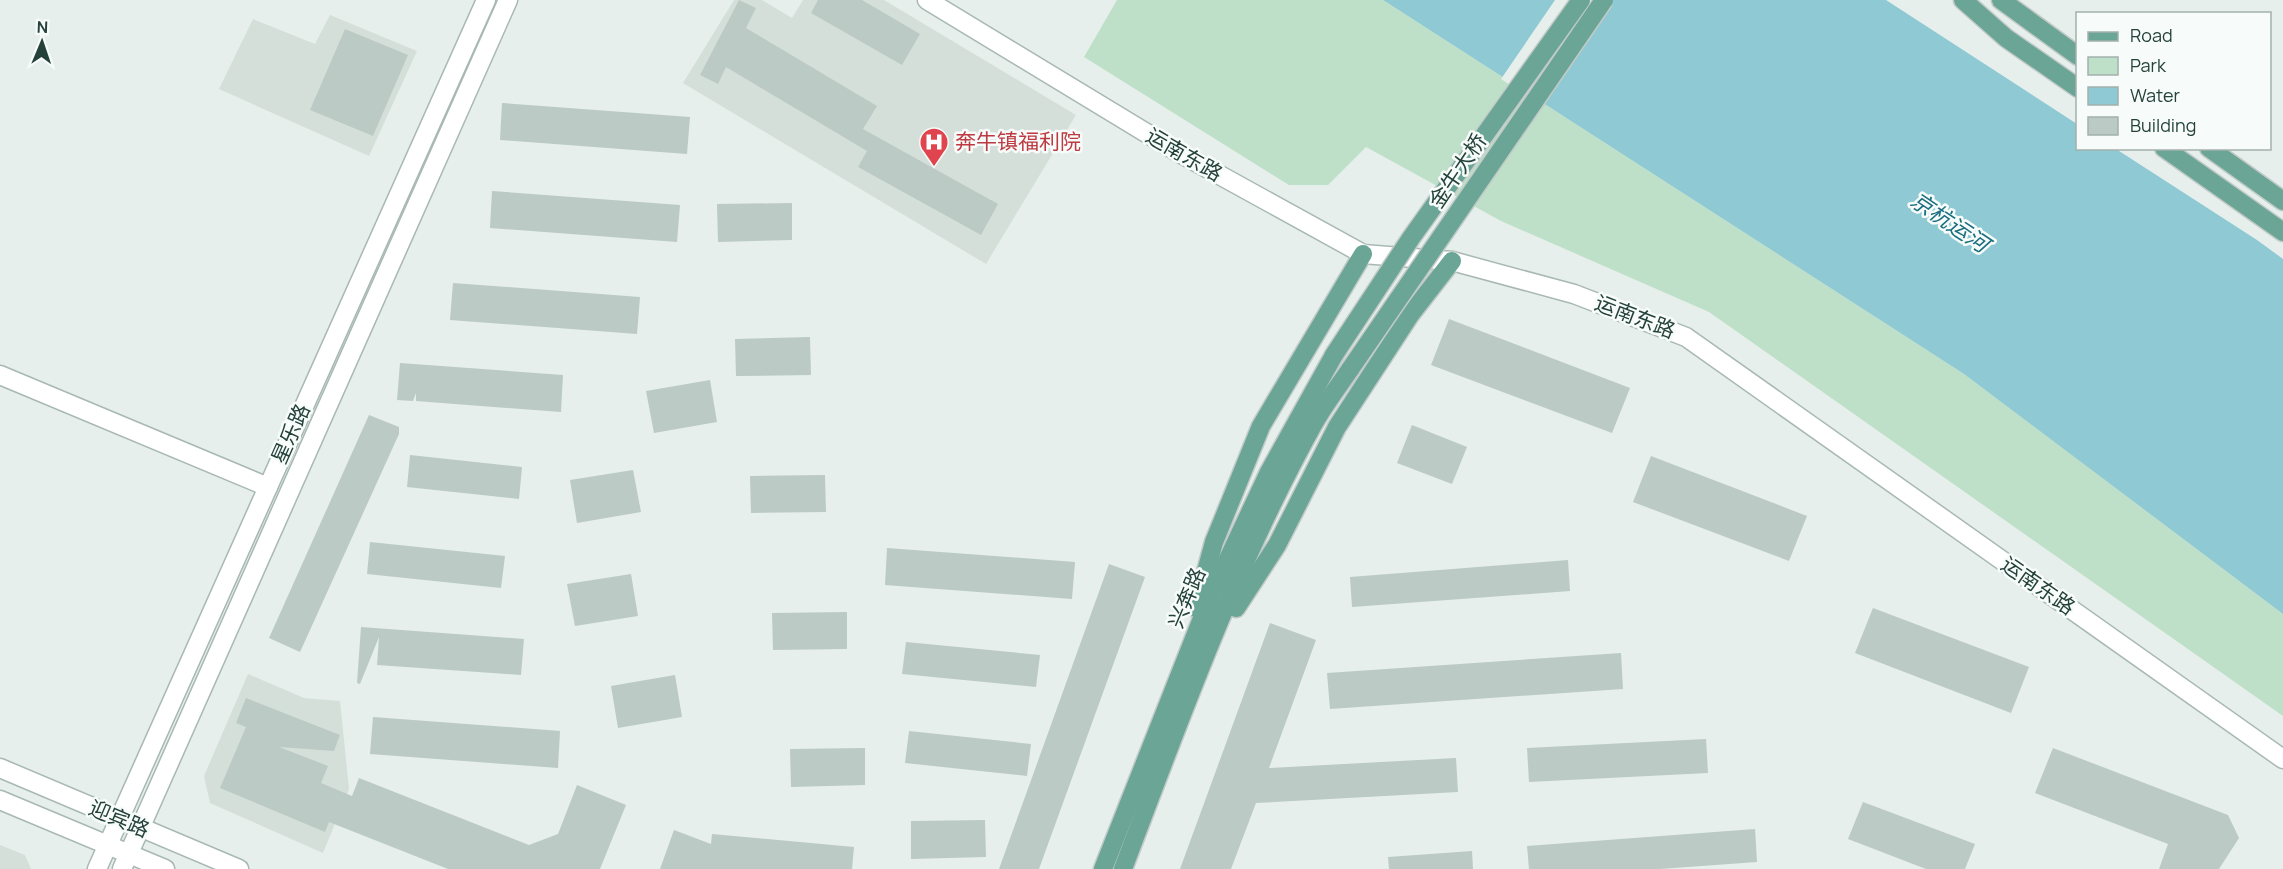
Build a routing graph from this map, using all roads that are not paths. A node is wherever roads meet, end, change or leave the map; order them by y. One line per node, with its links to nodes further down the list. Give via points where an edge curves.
1 (486, 0): 18 (street, 星乐路)
2 (508, 0): 24 (street, 星乐路)
3 (927, 0): 14 (street, 运南东路, via 1176,152)
4 (1581, 0): 16 (main road, 金牛大桥, bridge, via 1411,238)
5 (1604, 0): 19 (main road, 金牛大桥, bridge, via 1314,423)
6 (1963, 0): 9 (main road, via 2006,38)
7 (2001, 0): 8 (main road)
8 (2076, 55)
9 (2076, 87)
10 (2167, 150): 13 (main road)
11 (2212, 150): 12 (main road)
12 (2283, 201)
13 (2283, 232)
14 (1363, 254): 15 (street, 运南东路); 19 (main road, via 1261,426 1214,542 1196,606)
15 (1452, 261): 19 (main road, via 1410,315 1337,427 1277,545); 20 (street, 运南东路, via 1574,294 1686,337)
16 (1334, 355): 19 (main road, 兴奔路, via 1269,472 1212,593)
17 (0, 375): 18 (street)
18 (268, 487): 23 (street, 星乐路)
19 (1196, 655): 30 (main road, 兴奔路); 31 (main road)
20 (2283, 759)
21 (0, 768): 23 (street, 迎宾路)
22 (0, 800): 25 (street, 迎宾路)
23 (119, 819): 24 (street, 迎宾路); 25 (street, 星乐路)
24 (139, 828): 26 (street, 星乐路); 29 (street, 迎宾路)
25 (107, 845): 26 (street, 迎宾路); 27 (street, 星乐路)
26 (126, 861): 28 (street, 迎宾路)
27 (97, 869)
28 (165, 869)
29 (239, 869)
30 (1103, 869)
31 (1123, 869)

